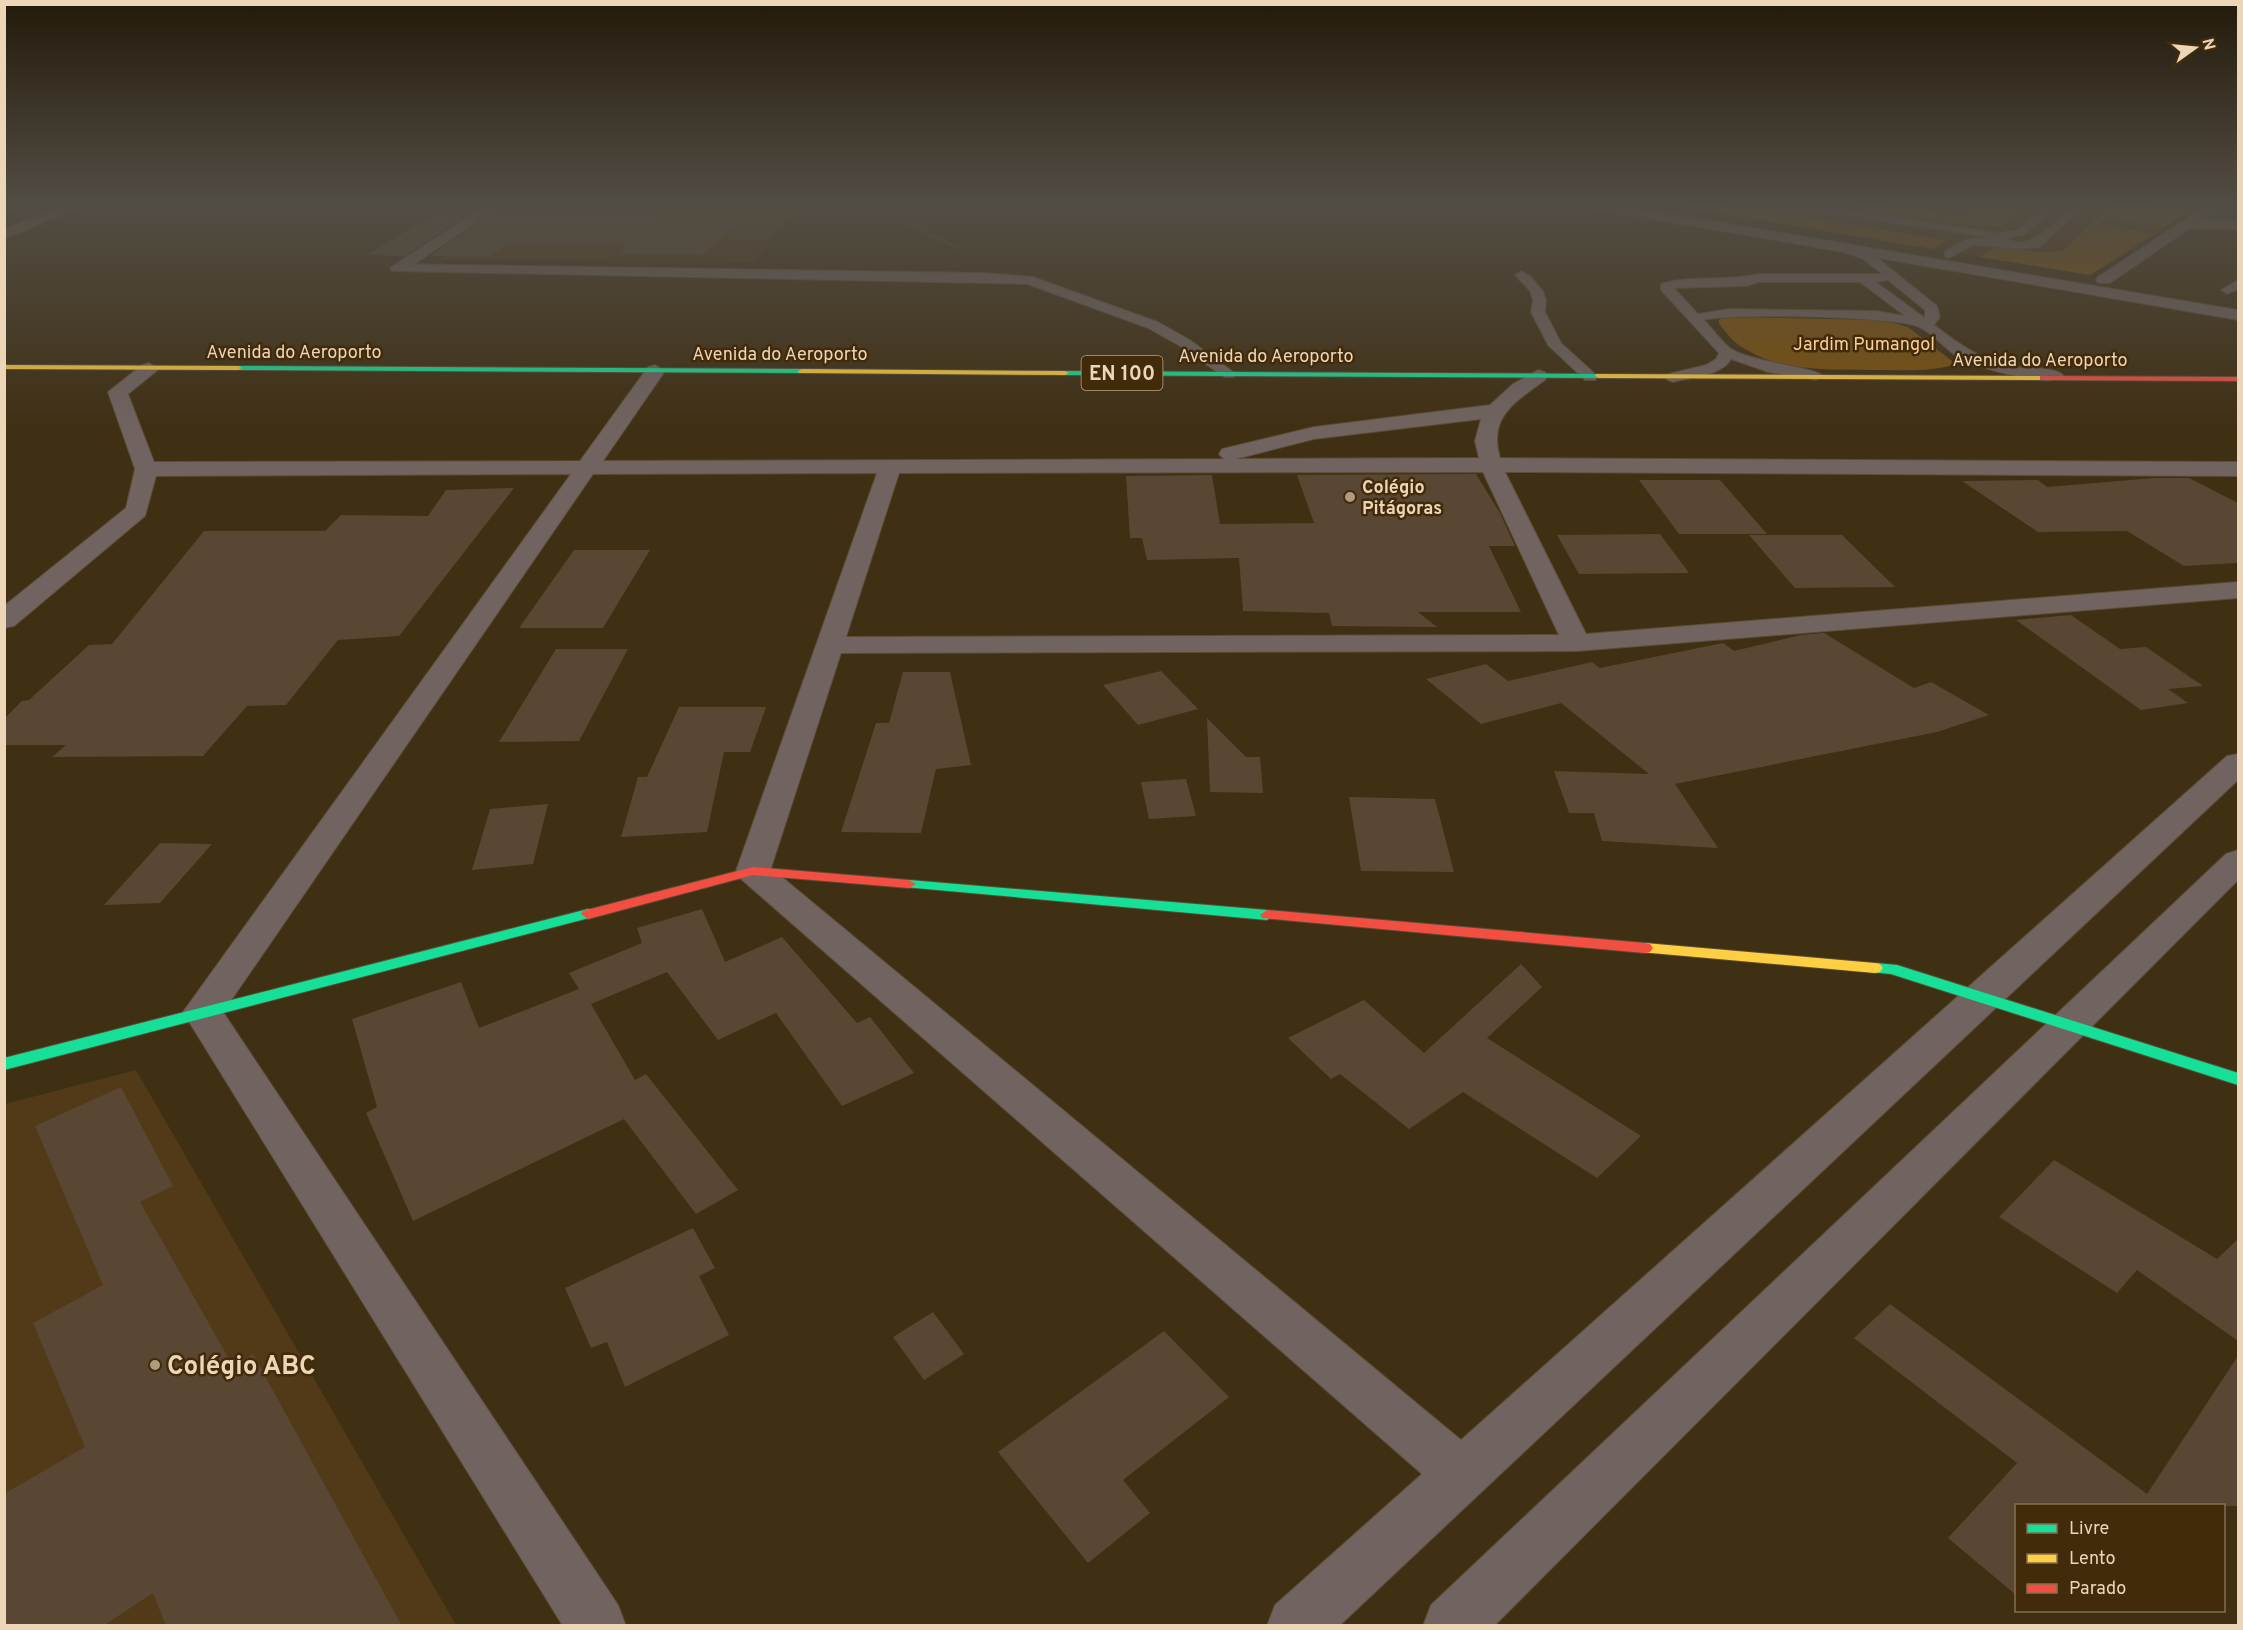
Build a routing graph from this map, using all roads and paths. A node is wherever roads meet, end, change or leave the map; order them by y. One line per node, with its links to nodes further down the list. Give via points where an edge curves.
1 (1029, 280): 19 (lane, via 1153,325)
2 (1528, 280): 21 (lane, via 1536,286 1541,300 1538,312 1555,345)
3 (1758, 280): 11 (lane)
4 (1776, 280): 9 (lane)
5 (1878, 280): 9 (lane)
6 (1895, 280): 9 (lane)
7 (2053, 280): 12 (street)
8 (2104, 280): 10 (street)
9 (1883, 292): 11 (lane); 11 (lane, via 1772,291); 14 (lane); 14 (lane, via 1932,309 1933,316)
10 (2235, 292)
11 (1764, 300): 13 (lane); 13 (lane, via 1669,284 1668,292); 14 (lane, via 1899,317)
12 (2238, 315)
13 (1695, 319): 15 (lane)
14 (1926, 326): 24 (lane, via 1965,355 1987,364 2011,371)
15 (1726, 352): 22 (lane, via 1723,361 1711,368); 23 (lane, via 1773,369)
16 (4, 368): 17 (main road, Avenida do Aeroporto / EN 100)
17 (149, 369): 18 (main road, Avenida do Aeroporto / EN 100); 31 (street, via 118,392)
18 (655, 371): 19 (main road, Avenida do Aeroporto / EN 100); 30 (street)
19 (1229, 374): 20 (main road, Avenida do Aeroporto / EN 100)
20 (1538, 376): 21 (main road, Avenida do Aeroporto / EN 100); 26 (street)
21 (1590, 377): 22 (main road, Avenida do Aeroporto / EN 100)
22 (1673, 377): 23 (main road, Avenida do Aeroporto / EN 100)
23 (1824, 377): 24 (main road, Avenida do Aeroporto / EN 100)
24 (2075, 378): 25 (main road, Avenida do Aeroporto / EN 100)
25 (2238, 379)
26 (1494, 411): 27 (street, via 1485,440); 28 (street, via 1314,433)
27 (1491, 465): 28 (street); 32 (street); 35 (street)
28 (1194, 466): 29 (street)
29 (890, 467): 30 (street); 36 (street)
30 (586, 468): 31 (street); 41 (street)
31 (146, 469): 34 (street, via 137,511)
32 (2238, 469)
33 (2238, 590): 35 (street)
34 (4, 620)
35 (1578, 643): 36 (street)
36 (830, 645): 39 (street)
37 (2238, 763): 40 (street)
38 (2238, 861): 42 (street)
39 (753, 871): 40 (main road, via 1893,969); 41 (main road); 45 (street)
40 (1980, 996): 42 (main road); 45 (street)
41 (203, 1012): 43 (main road); 46 (street)
42 (2071, 1023): 44 (main road); 48 (street)
43 (4, 1064)
44 (2238, 1079)
45 (1460, 1473): 47 (street)
46 (597, 1626)
47 (1296, 1626)
48 (1452, 1626)

